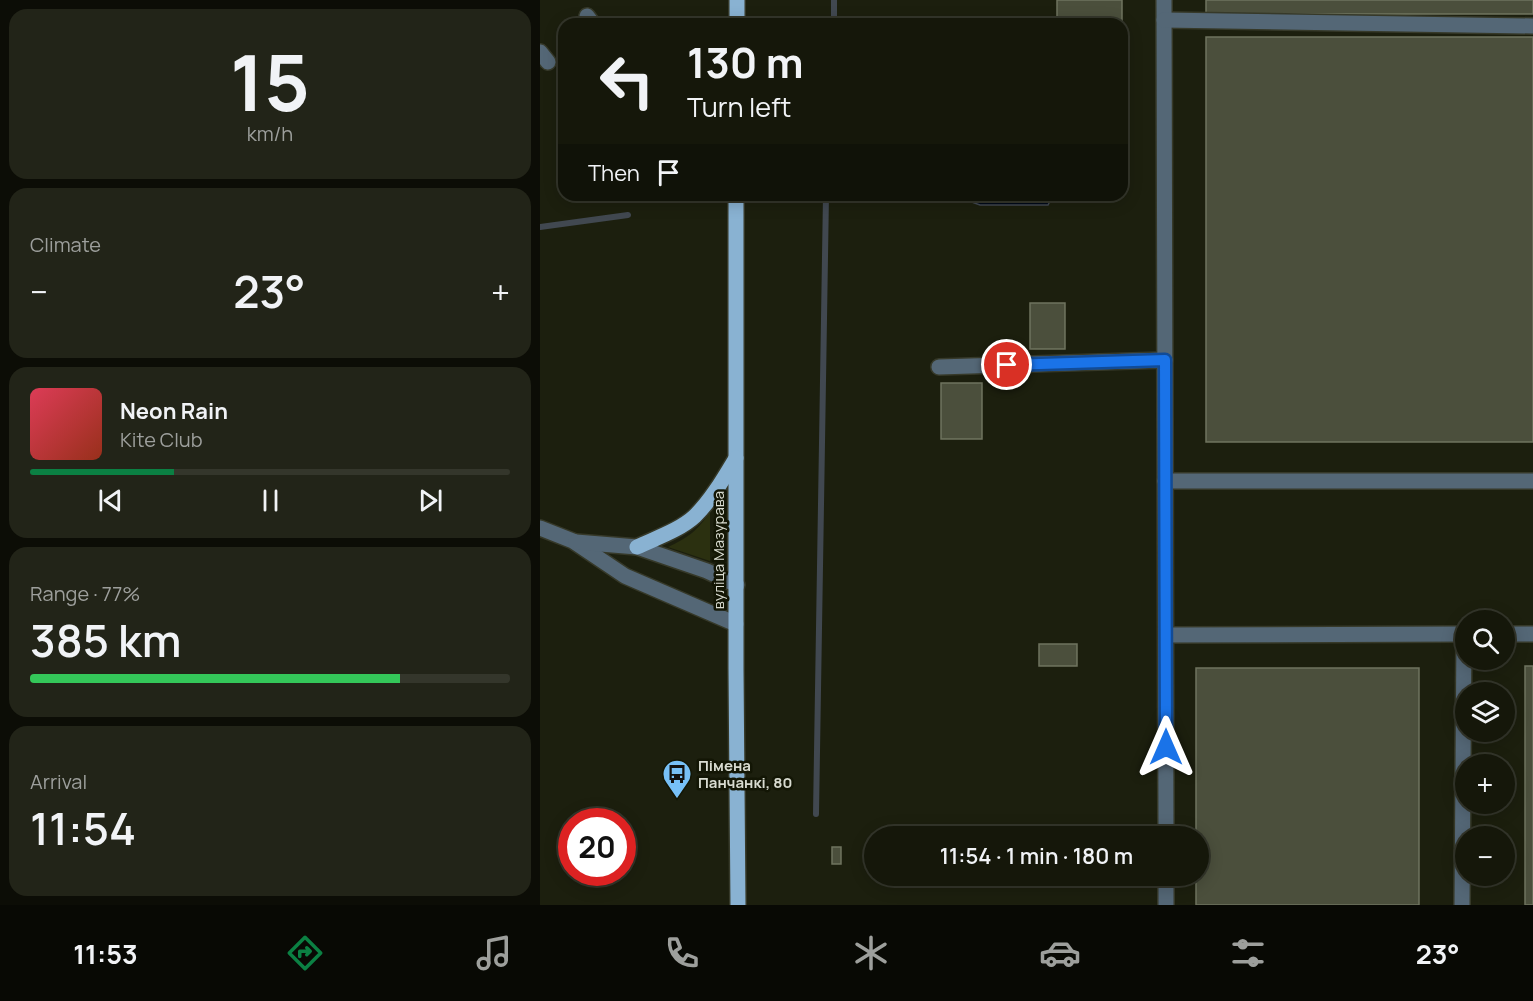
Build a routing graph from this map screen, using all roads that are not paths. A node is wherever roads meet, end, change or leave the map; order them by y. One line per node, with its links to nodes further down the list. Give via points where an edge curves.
1 (737, 0): 3 (main road)
2 (1164, 0): 4 (street)
3 (737, 18)
4 (1164, 20): 5 (street); 7 (street)
5 (1533, 26)
6 (736, 201): 9 (main road, вуліца Мазурава)
7 (1165, 360): 8 (street); 10 (street)
8 (939, 367)
9 (736, 458): 14 (main road, via 717,490 694,517); 15 (main road, вуліца Мазурава)
10 (1165, 481): 11 (street); 20 (street)
11 (1533, 481)
12 (540, 528): 13 (street)
13 (573, 541): 14 (street); 16 (street, via 625,576)
14 (637, 547): 15 (street)
15 (737, 585): 16 (main road, вуліца Мазурава)
16 (736, 624): 24 (main road, вуліца Мазурава)
17 (1455, 634): 20 (street)
18 (1515, 634): 19 (street)
19 (1533, 634)
20 (1166, 635): 22 (street)
21 (1465, 670): 26 (street)
22 (1166, 826)
23 (1166, 886): 25 (street)
24 (738, 905)
25 (1166, 905)
26 (1462, 905)

